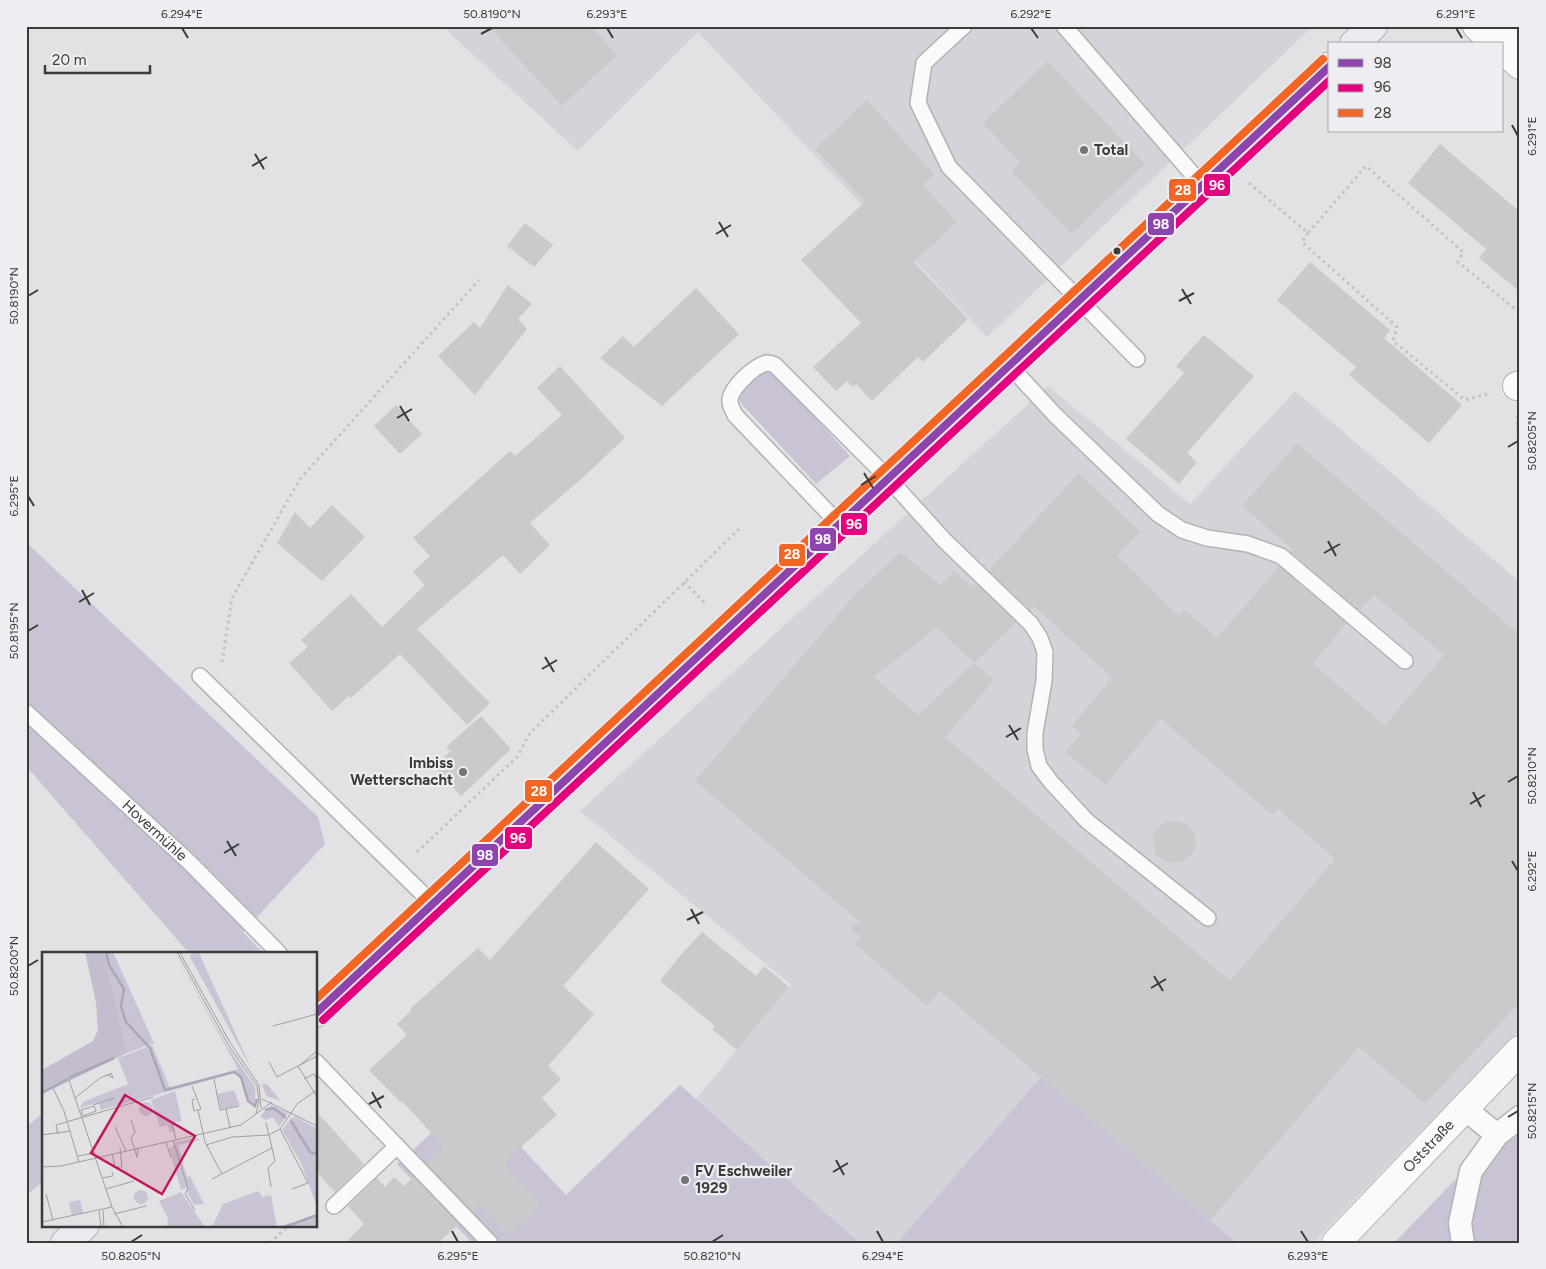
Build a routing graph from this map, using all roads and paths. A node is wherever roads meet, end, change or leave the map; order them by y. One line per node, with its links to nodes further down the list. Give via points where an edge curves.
1 (964, 26): 16 (lane, via 924,63 918,103 949,167)
2 (1064, 26): 13 (lane)
3 (1373, 26): 6 (main road)
4 (1477, 26): 7 (street)
5 (1518, 26): 8 (street)
6 (1356, 42)
7 (1496, 42)
8 (1500, 42)
9 (1504, 51): 10 (street)
10 (1520, 65)
11 (1328, 68): 12 (main road)
12 (1227, 162): 13 (main road); 14 (path)
13 (1202, 185): 16 (main road)
14 (1308, 234): 17 (path, via 1366,166 1463,252 1458,262); 20 (path, via 1302,242 1397,326 1393,341 1465,400)
15 (479, 280): 27 (path, via 300,479 232,598)
16 (1079, 300): 18 (lane); 19 (main road)
17 (1520, 313)
18 (1137, 359)
19 (1009, 365): 21 (main road); 25 (lane, via 1055,415 1158,514 1182,530 1207,538 1248,544 1281,556)
20 (1518, 385): 22 (path)
21 (888, 478): 23 (main road); 23 (lane, via 775,365 768,363 745,377 730,400 735,415); 31 (lane, via 944,540 1031,624 1040,638 1045,652 1044,681 1035,732 1039,766 1087,821)
22 (1520, 488)
23 (840, 524): 30 (main road)
24 (740, 529): 29 (path, via 530,733 517,757)
25 (1405, 661)
26 (200, 676): 27 (lane)
27 (217, 693): 29 (lane)
28 (26, 712): 32 (lane, Hovermühle, via 190,863)
29 (398, 870): 30 (lane)
30 (432, 903): 33 (main road)
31 (1208, 918)
32 (278, 952)
33 (320, 1001)
34 (1520, 1050): 36 (street, Oststraße)
35 (318, 1064): 39 (lane)
36 (1464, 1108): 38 (street); 46 (street, Oststraße)
37 (1520, 1117): 38 (street)
38 (1497, 1135): 47 (street, via 1471,1171 1460,1223)
39 (397, 1146): 40 (lane); 45 (lane)
40 (334, 1206)
41 (84, 1226): 43 (main road)
42 (288, 1226): 44 (path)
43 (66, 1243)
44 (270, 1243)
45 (490, 1243)
46 (1336, 1243)
47 (1463, 1243)

